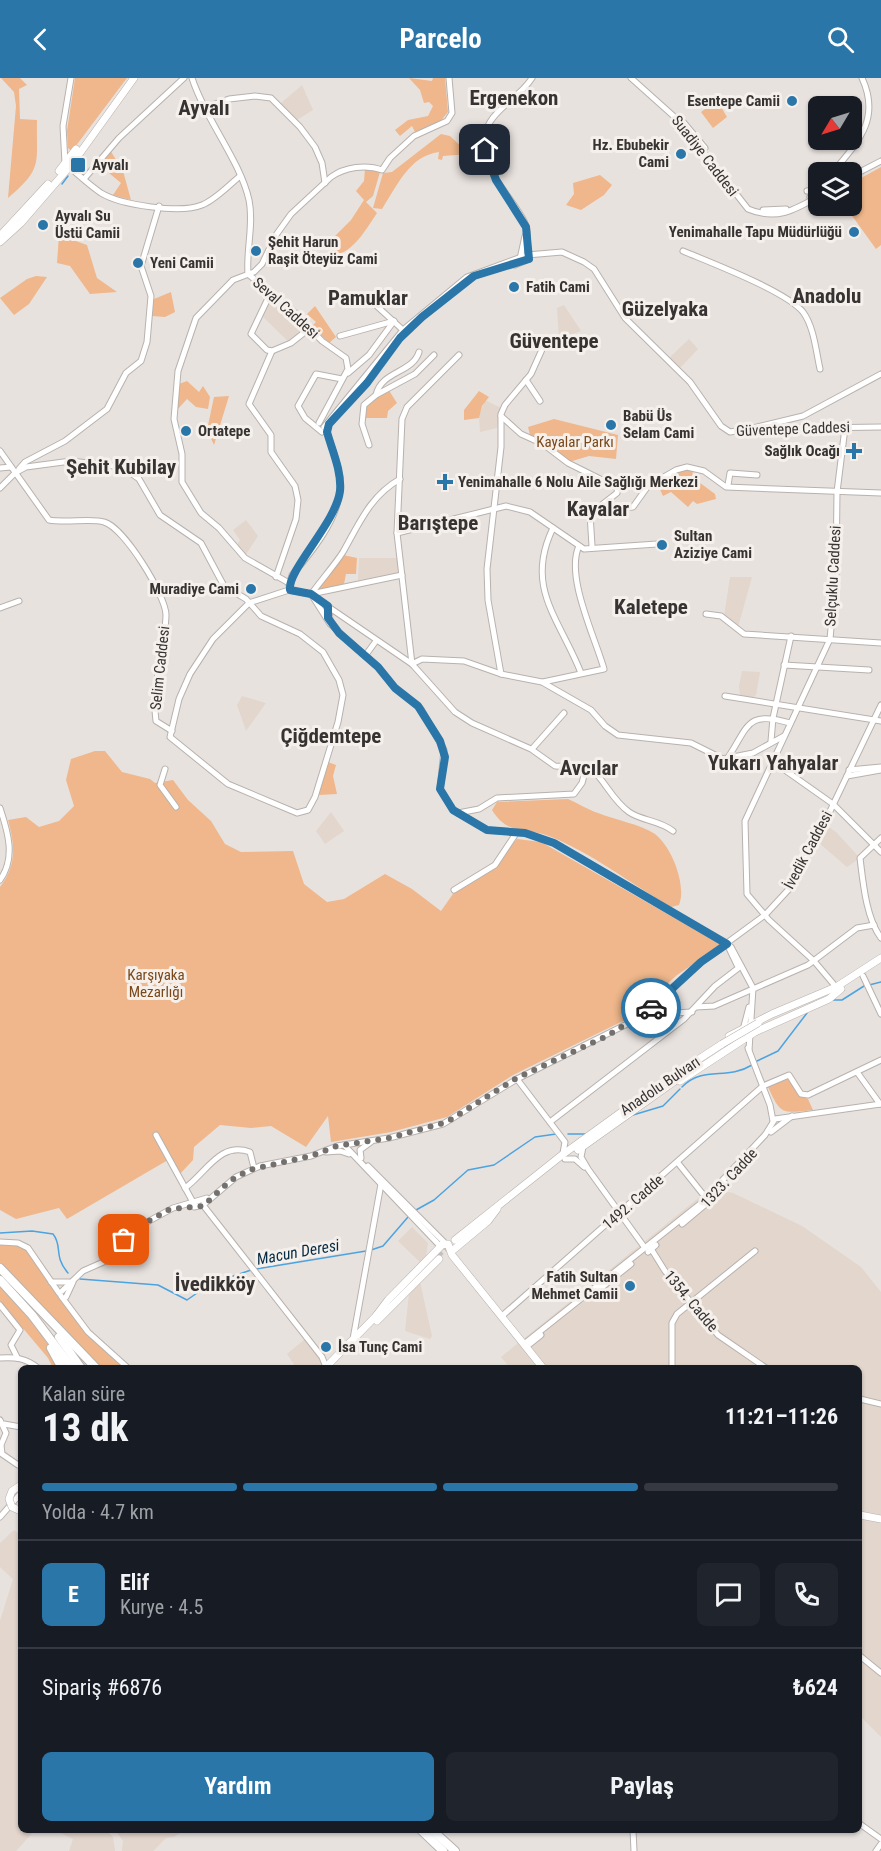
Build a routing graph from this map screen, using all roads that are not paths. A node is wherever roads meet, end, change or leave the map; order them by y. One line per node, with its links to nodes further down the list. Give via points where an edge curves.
1 (73, 78): 13 (street)
2 (132, 78): 14 (main road); 16 (main road)
3 (177, 78): 23 (street)
4 (184, 78): 23 (street)
5 (194, 78): 11 (street, Seval Caddesi)
6 (448, 78): 25 (street, via 452,113 447,121 414,136 382,170 367,166 342,171)
7 (530, 78): 12 (street, via 519,94 493,114)
8 (631, 78): 28 (street, Suadiye Caddesi, via 678,120 748,209 782,214)
9 (636, 78): 27 (street, Suadiye Caddesi, via 687,124 749,205 783,211)
10 (862, 78): 17 (street, via 870,98 870,119)
11 (204, 108): 19 (street, Seval Caddesi); 25 (street, via 229,99 271,98 315,147)
12 (485, 130): 15 (street); 15 (street, via 481,144)
13 (64, 148): 14 (street); 16 (street); 20 (street)
14 (74, 152): 16 (main road)
15 (488, 160): 29 (street); 29 (street)
16 (69, 162): 20 (main road); 23 (street); 32 (main road, via 21,223)
17 (841, 162)
18 (881, 163): 21 (street)
19 (235, 167): 22 (street, Seval Caddesi); 24 (street)
20 (59, 171): 31 (main road)
21 (862, 173)
22 (239, 176): 24 (street); 26 (street, Seval Caddesi)
23 (82, 178): 30 (street, via 110,197)
24 (230, 183): 26 (street, via 238,183); 30 (street, via 201,206)
25 (325, 183): 38 (street, via 291,214 262,264)
26 (245, 190): 38 (street, Seval Caddesi, via 251,225)
27 (808, 198)
28 (808, 199)
29 (514, 209): 33 (street, via 526,227); 37 (street, via 525,231)
30 (157, 210): 64 (street, via 141,266 151,299 141,361 126,373 107,409)
31 (0, 236)
32 (0, 242)
33 (528, 246): 35 (street); 36 (street)
34 (683, 251): 51 (street, via 759,285 802,311 810,326)
35 (536, 254): 36 (street); 61 (street, Güventepe Caddesi, via 561,252 594,269 625,318 690,382 721,426 730,432)
36 (528, 257): 37 (street)
37 (520, 260): 43 (street, via 474,276)
38 (248, 274): 39 (street, Seval Caddesi); 83 (street, via 233,280 193,321 178,371 174,423 182,454 182,482 198,509 245,558)
39 (271, 292): 42 (street, Seval Caddesi); 47 (street, via 251,334)
40 (368, 298): 41 (street)
41 (394, 321): 43 (street); 45 (street); 53 (street, via 369,356)
42 (310, 328): 44 (street); 44 (street); 53 (street, Seval Caddesi, via 346,358)
43 (404, 331): 60 (street, via 367,383)
44 (304, 333): 47 (street)
45 (340, 336)
46 (544, 345): 54 (street)
47 (272, 351): 83 (street, via 249,404 271,435 272,455 295,486 298,500 296,519)
48 (419, 352): 55 (street, via 412,363 382,381)
49 (434, 355): 55 (street, via 416,374)
50 (459, 355): 68 (street, via 407,407 402,418)
51 (820, 369)
52 (881, 374): 61 (street, via 803,416)
53 (344, 377): 60 (street, via 323,412); 60 (street, via 316,374 298,406 310,422)
54 (526, 380): 56 (street); 57 (street)
55 (376, 395): 62 (street, via 364,405 362,424)
56 (540, 401)
57 (501, 416): 69 (street, via 521,434 573,466); 75 (street)
58 (881, 427): 59 (street, Güventepe Caddesi)
59 (844, 428): 61 (street, Güventepe Caddesi); 73 (street, Selçuklu Caddesi)
60 (323, 429): 84 (street, via 331,446 340,491 334,511)
61 (748, 429)
62 (369, 445)
63 (0, 451): 66 (street)
64 (29, 464): 66 (street); 87 (street, via 71,460 105,463 134,474 160,515 201,543 224,586)
65 (0, 468): 66 (street)
66 (15, 470): 72 (street); 114 (street, Selim Caddesi, via 49,520 105,522 122,533 134,549 166,612 155,716 156,721)
67 (757, 475): 71 (street, via 730,473)
68 (400, 479): 78 (street); 85 (street, via 373,501 343,552)
69 (618, 486): 70 (street); 76 (street, via 617,493)
70 (648, 486): 71 (street, via 687,467 704,471); 76 (street, via 633,507)
71 (727, 486): 73 (street)
72 (0, 488)
73 (837, 492): 74 (street); 92 (street, Selçuklu Caddesi)
74 (881, 494)
75 (493, 507): 77 (street, via 516,507); 78 (street); 101 (street, via 488,600)
76 (592, 512): 81 (street)
77 (553, 528): 80 (street); 100 (street, via 542,559 543,593)
78 (397, 533): 82 (street)
79 (657, 544): 81 (street)
80 (579, 546): 81 (street); 100 (street, via 575,559 577,580 604,669)
81 (592, 546)
82 (402, 575): 85 (street); 96 (street)
83 (276, 577): 84 (street)
84 (289, 586): 85 (street); 87 (street)
85 (311, 594): 89 (street)
86 (19, 601): 88 (street)
87 (249, 603): 114 (street, via 213,639 190,674); 114 (street, Selim Caddesi, via 261,616 300,634 322,652 342,690 338,722 310,807 297,813 228,784 170,737)
88 (0, 608)
89 (326, 610): 93 (street); 95 (street, via 339,633)
90 (706, 614): 91 (street, via 721,616 744,634)
91 (791, 636): 92 (street); 97 (street)
92 (830, 639): 94 (street); 98 (street, Selçuklu Caddesi)
93 (376, 641): 95 (street); 96 (street)
94 (881, 643)
95 (365, 656): 129 (street, via 418,706 440,741 445,757 440,789 448,806)
96 (412, 664): 101 (street, via 422,659 464,661); 103 (street)
97 (784, 665): 98 (street); 106 (street)
98 (816, 665): 99 (street); 108 (street, Selçuklu Caddesi)
99 (868, 670)
100 (581, 673): 102 (street)
101 (501, 674): 102 (street)
102 (543, 682): 118 (street, via 591,710 618,735 691,742 712,756)
103 (440, 694): 105 (street); 117 (street, via 455,712 472,723)
104 (725, 696): 106 (street)
105 (435, 699)
106 (776, 704): 108 (street); 110 (street)
107 (881, 705): 111 (street, İvedik Caddesi)
108 (797, 708): 111 (street); 113 (street, Selçuklu Caddesi)
109 (564, 713): 117 (street)
110 (772, 718): 113 (street); 116 (street); 118 (street, via 753,720)
111 (874, 721): 112 (street); 120 (street, İvedik Caddesi)
112 (881, 721)
113 (790, 723): 115 (street, Selçuklu Caddesi)
114 (172, 731)
115 (784, 736): 116 (street); 119 (street, Selçuklu Caddesi)
116 (771, 741): 118 (street, via 753,753)
117 (532, 749): 121 (street, via 555,766)
118 (727, 759)
119 (772, 761): 126 (street); 137 (street, Selçuklu Caddesi, via 745,821 744,836 747,894)
120 (853, 764): 124 (street); 125 (street, İvedik Caddesi)
121 (586, 768): 129 (street, via 574,794 497,798 479,809); 130 (street, via 594,770 627,811)
122 (881, 768): 124 (street); 125 (street)
123 (165, 769): 127 (street, via 160,785)
124 (857, 770): 125 (street)
125 (848, 773): 126 (street, İvedik Caddesi)
126 (833, 804): 133 (street); 137 (street, İvedik Caddesi, via 798,876)
127 (176, 807)
128 (0, 808): 135 (street, via 8,831 9,853 6,872)
129 (458, 813): 131 (street, via 487,830)
130 (673, 831)
131 (517, 832): 136 (street, via 495,865); 140 (street, via 554,843)
132 (881, 838): 133 (street)
133 (874, 845): 134 (street); 138 (street, via 860,858)
134 (881, 852)
135 (0, 880)
136 (454, 890)
137 (765, 915): 140 (street, İvedik Caddesi); 142 (street, Selçuklu Caddesi)
138 (874, 925): 139 (street); 142 (street, via 857,928)
139 (881, 938)
140 (727, 944): 143 (street, via 732,946); 148 (street, İvedik Caddesi, via 688,969)
141 (881, 960): 144 (main road, Anadolu Bulvarı); 146 (main road, Anadolu Bulvarı)
142 (814, 961): 145 (street); 146 (street, Selçuklu Caddesi)
143 (740, 967): 145 (street); 149 (street)
144 (863, 976): 146 (main road, Anadolu Bulvarı); 150 (street)
145 (753, 988): 147 (street); 149 (street)
146 (839, 988): 151 (main road, Anadolu Bulvarı); 153 (main road, via 829,999)
147 (751, 1004): 151 (street); 152 (street)
148 (650, 1007): 149 (street, via 654,1014); 160 (street, via 599,1040)
149 (694, 1010): 164 (street)
150 (881, 1014)
151 (756, 1025): 152 (main road); 153 (street); 155 (main road, Anadolu Bulvarı, bridge)
152 (743, 1028): 153 (street); 159 (main road)
153 (747, 1037): 154 (main road); 156 (street)
154 (735, 1044): 156 (street); 162 (main road)
155 (722, 1046): 159 (main road, Anadolu Bulvarı); 162 (main road, Anadolu Bulvarı)
156 (749, 1050): 161 (street)
157 (881, 1060): 158 (street)
158 (857, 1072): 161 (street, via 809,1095 801,1094 789,1075); 163 (street)
159 (672, 1077): 169 (main road, Anadolu Bulvarı)
160 (518, 1078): 164 (street); 168 (street, via 443,1124)
161 (763, 1086): 165 (street); 174 (street, 1492. Cadde)
162 (661, 1090): 169 (main road, Anadolu Bulvarı)
163 (879, 1106): 165 (street, via 794,1116)
164 (551, 1121): 166 (street)
165 (777, 1123): 180 (street)
166 (561, 1134): 169 (street, via 570,1142); 172 (street, via 565,1142)
167 (156, 1135): 178 (street)
168 (375, 1140): 170 (street); 173 (street, via 360,1150)
169 (582, 1144): 172 (main road, Anadolu Bulvarı); 176 (street, 1354. Cadde, via 582,1159)
170 (347, 1145): 171 (street); 173 (street)
171 (316, 1154): 173 (street, via 345,1152); 175 (street)
172 (563, 1157): 176 (street, via 578,1160); 189 (main road, Anadolu Bulvarı); 189 (main road, Anadolu Bulvarı)
173 (359, 1159): 177 (street); 186 (street)
174 (678, 1162): 180 (street); 185 (street, 1492. Cadde)
175 (254, 1168): 178 (street, via 250,1152 232,1148 217,1156); 181 (street, via 236,1177)
176 (588, 1169): 185 (street, 1354. Cadde)
177 (381, 1185): 186 (street); 201 (street)
178 (185, 1188): 179 (street)
179 (189, 1196): 182 (street); 184 (street, via 188,1202)
180 (710, 1197): 183 (street)
181 (203, 1204): 182 (street); 211 (street)
182 (194, 1205): 184 (street)
183 (701, 1206): 188 (street, 1323. Cadde); 190 (street)
184 (173, 1208): 193 (street, via 134,1230 108,1260 83,1270)
185 (620, 1212): 190 (street, 1354. Cadde); 199 (street, 1492. Cadde)
186 (416, 1219): 189 (street)
187 (0, 1242): 195 (street, via 28,1248)
188 (658, 1242): 190 (street); 190 (street, 1323. Cadde)
189 (446, 1249): 199 (main road); 200 (main road); 202 (main road)
190 (648, 1251): 197 (street, 1354. Cadde); 202 (street, 1323. Cadde)
191 (755, 1251): 197 (street)
192 (0, 1269): 208 (highway, via 42,1314); 209 (highway)
193 (73, 1280): 195 (street, via 66,1284); 196 (street)
194 (0, 1281): 206 (highway, via 35,1324); 207 (highway)
195 (51, 1282): 196 (street)
196 (63, 1293): 210 (street, via 88,1332)
197 (690, 1302): 216 (street, via 673,1321); 217 (street, 1354. Cadde, via 718,1335)
198 (0, 1305): 204 (street, via 20,1330 11,1345)
199 (502, 1316): 202 (main road)
200 (377, 1318): 201 (main road); 212 (main road)
201 (353, 1341): 213 (main road)
202 (524, 1344): 214 (main road); 215 (main road)
203 (1, 1357): 204 (street)
204 (17, 1357): 205 (street)
205 (35, 1365)
206 (60, 1365)
207 (70, 1365)
208 (79, 1365)
209 (93, 1365)
210 (125, 1365)
211 (327, 1365)
212 (330, 1365)
213 (330, 1365)
214 (535, 1365)
215 (541, 1365)
216 (672, 1365)
217 (762, 1365)
218 (862, 1399): 219 (street)
219 (881, 1404)
220 (2, 1422): 221 (street); 222 (street, via 6,1433)
221 (18, 1426)
222 (1, 1445): 223 (street, via 5,1458)
223 (18, 1465)
224 (18, 1490): 228 (main road, bridge, via 12,1491 9,1499)
225 (18, 1492): 227 (street)
226 (18, 1493): 230 (street)
227 (0, 1510)
228 (18, 1510)
229 (862, 1513): 231 (main road)
230 (0, 1517)
231 (881, 1517)
232 (862, 1658): 233 (street)
233 (881, 1673)
234 (862, 1825): 238 (street)
235 (424, 1833): 240 (highway)
236 (435, 1833): 241 (highway)
237 (633, 1833): 242 (street)
238 (881, 1839)
239 (881, 1844): 243 (street)
240 (442, 1851)
241 (455, 1851)
242 (634, 1851)
243 (876, 1851)

